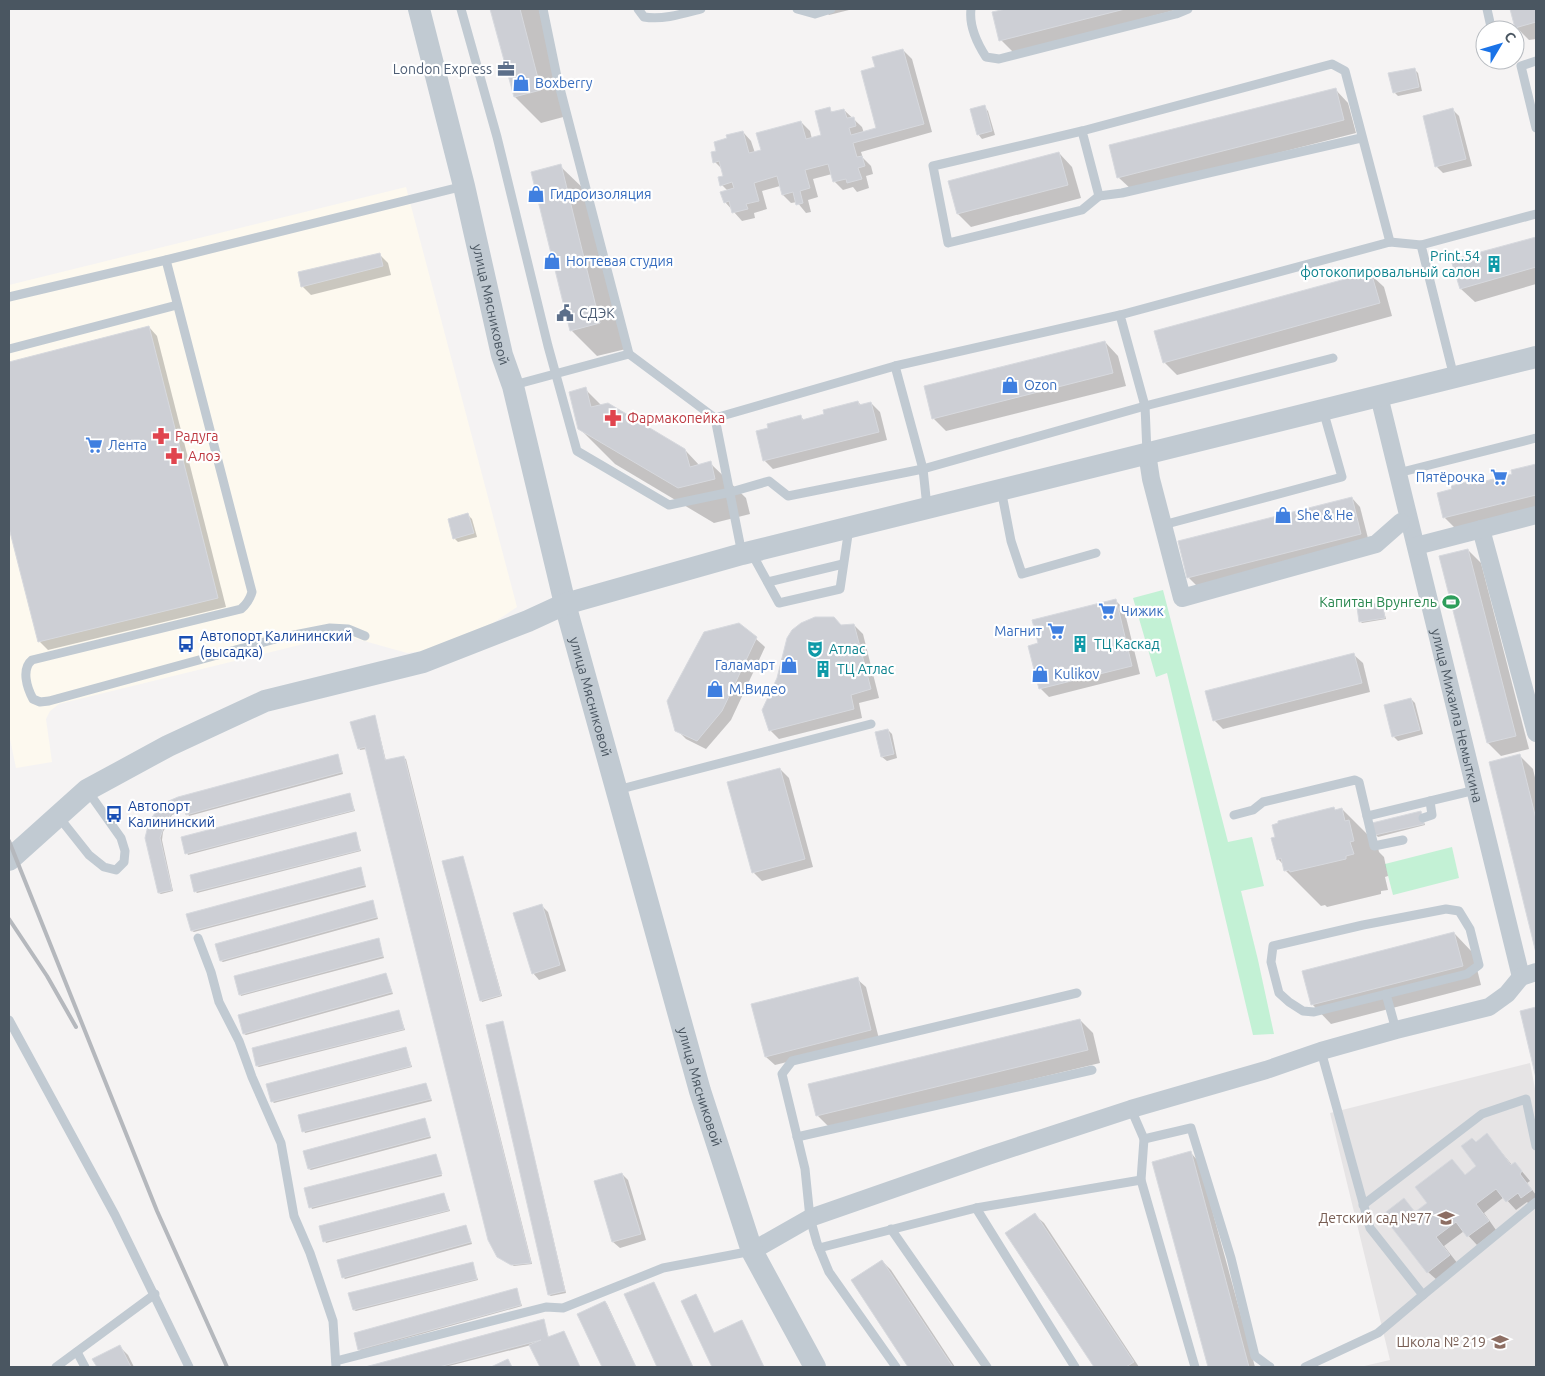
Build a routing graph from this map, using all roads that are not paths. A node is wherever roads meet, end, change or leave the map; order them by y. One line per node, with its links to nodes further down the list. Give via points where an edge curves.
1 (419, 9): 14 (street, улица Мясниковой)
2 (461, 9): 28 (lane, via 497,137)
3 (543, 9): 24 (lane, via 557,77)
4 (638, 9): 5 (lane, via 644,17 654,19)
5 (700, 9)
6 (796, 9): 7 (lane, via 815,14)
7 (831, 9)
8 (971, 9): 9 (lane, via 978,44 986,56 999,59)
9 (1188, 9)
10 (1520, 70): 11 (lane)
11 (1536, 128)
12 (1082, 130): 13 (lane, via 1332,64 1345,71); 15 (lane); 15 (lane, via 933,166 948,243 1082,210)
13 (1361, 138): 15 (lane); 17 (lane)
14 (464, 186): 19 (lane); 30 (street, улица Мясниковой, via 502,355)
15 (1099, 196)
16 (1536, 214): 18 (lane)
17 (1390, 242): 18 (lane); 22 (lane)
18 (1421, 245): 29 (lane)
19 (166, 260): 20 (lane); 21 (lane)
20 (9, 297)
21 (177, 305): 23 (lane); 53 (lane, via 236,526 251,598 242,609 32,660 25,670 33,700 49,701 279,638 330,628 348,629)
22 (1120, 315): 27 (lane); 32 (lane)
23 (9, 349)
24 (629, 354): 28 (lane); 34 (lane)
25 (1536, 357): 29 (street)
26 (1333, 358): 32 (lane)
27 (895, 366): 34 (lane); 37 (lane)
28 (556, 373): 30 (lane); 40 (lane, via 577,451 669,505)
29 (1454, 378): 31 (street)
30 (514, 386): 52 (street, улица Мясниковой)
31 (1379, 396): 33 (street); 38 (street, улица Михаила Немыткина)
32 (1145, 406): 36 (lane); 37 (lane)
33 (1323, 410): 36 (street); 44 (lane, via 1342,477)
34 (715, 418): 40 (lane)
35 (1536, 438): 38 (lane)
36 (1147, 452): 39 (street); 44 (street)
37 (923, 469): 40 (lane, via 788,496 770,480); 41 (lane)
38 (1398, 473): 47 (street, улица Михаила Немыткина)
39 (1001, 489): 41 (street); 49 (lane, via 1010,541 1022,574)
40 (730, 492): 48 (lane)
41 (927, 508): 45 (street)
42 (1536, 515): 46 (street)
43 (1401, 522): 44 (street, via 1376,544 1182,598)
44 (1163, 525)
45 (849, 527): 48 (street); 50 (lane)
46 (1481, 529): 47 (street); 55 (street)
47 (1416, 546): 58 (street, улица Михаила Немыткина)
48 (747, 553): 51 (lane); 52 (street)
49 (1096, 553)
50 (844, 564): 51 (lane); 51 (lane, via 840,588 831,591 779,603)
51 (768, 582)
52 (566, 604): 56 (street, via 422,662 265,701 168,746); 57 (street, улица Мясниковой)
53 (365, 636)
54 (871, 724): 57 (lane)
55 (1536, 733)
56 (87, 790): 61 (street); 61 (lane, via 121,838 124,862 116,870 104,867 89,855)
57 (616, 790): 85 (street, улица Мясниковой, via 700,1091)
58 (1475, 790): 59 (lane); 67 (street, улица Михаила Немыткина)
59 (1430, 801): 62 (lane); 63 (lane, via 1432,815)
60 (1234, 815): 62 (lane, via 1253,810 1263,802 1355,780 1359,782)
61 (58, 816): 65 (street)
62 (1367, 816): 64 (lane, via 1374,846)
63 (1423, 818)
64 (1403, 840)
65 (9, 860)
66 (198, 938): 89 (lane, via 219,1002 239,1041 281,1143 294,1216 333,1321)
67 (1529, 974): 71 (street, via 1489,1007)
68 (1077, 993): 75 (lane, via 792,1061 782,1074)
69 (1386, 994): 69 (lane, via 1467,974 1479,965 1470,929 1459,911 1446,909 1420,913 1274,946 1271,962 1279,993 1303,1011 1314,1012); 71 (lane)
70 (9, 1020): 86 (lane)
71 (1396, 1030): 72 (street)
72 (1321, 1051): 74 (street); 80 (lane)
73 (1092, 1070): 75 (lane)
74 (1131, 1109): 76 (lane); 82 (street)
75 (797, 1138): 82 (lane, via 805,1169)
76 (1144, 1139): 78 (lane); 98 (lane, via 1191,1128 1231,1258 1255,1356)
77 (1536, 1146): 80 (lane, via 1526,1099 1482,1114)
78 (1141, 1180): 81 (lane); 97 (lane)
79 (1536, 1202): 87 (lane)
80 (1363, 1205): 87 (lane, via 1370,1228)
81 (976, 1208): 83 (lane); 96 (lane)
82 (810, 1218): 84 (lane); 85 (street)
83 (891, 1229): 84 (lane); 95 (lane)
84 (819, 1248): 94 (lane, via 829,1272)
85 (752, 1251): 89 (lane, via 663,1268 563,1308 546,1307); 93 (street, улица Мясниковой)
86 (155, 1294): 88 (lane); 92 (lane)
87 (1424, 1294): 99 (lane, via 1378,1333)
88 (77, 1352): 90 (lane); 91 (lane)
89 (336, 1364)
90 (56, 1367)
91 (84, 1367)
92 (190, 1367)
93 (815, 1367)
94 (896, 1367)
95 (987, 1367)
96 (1075, 1367)
97 (1195, 1367)
98 (1270, 1367)
99 (1305, 1367)

